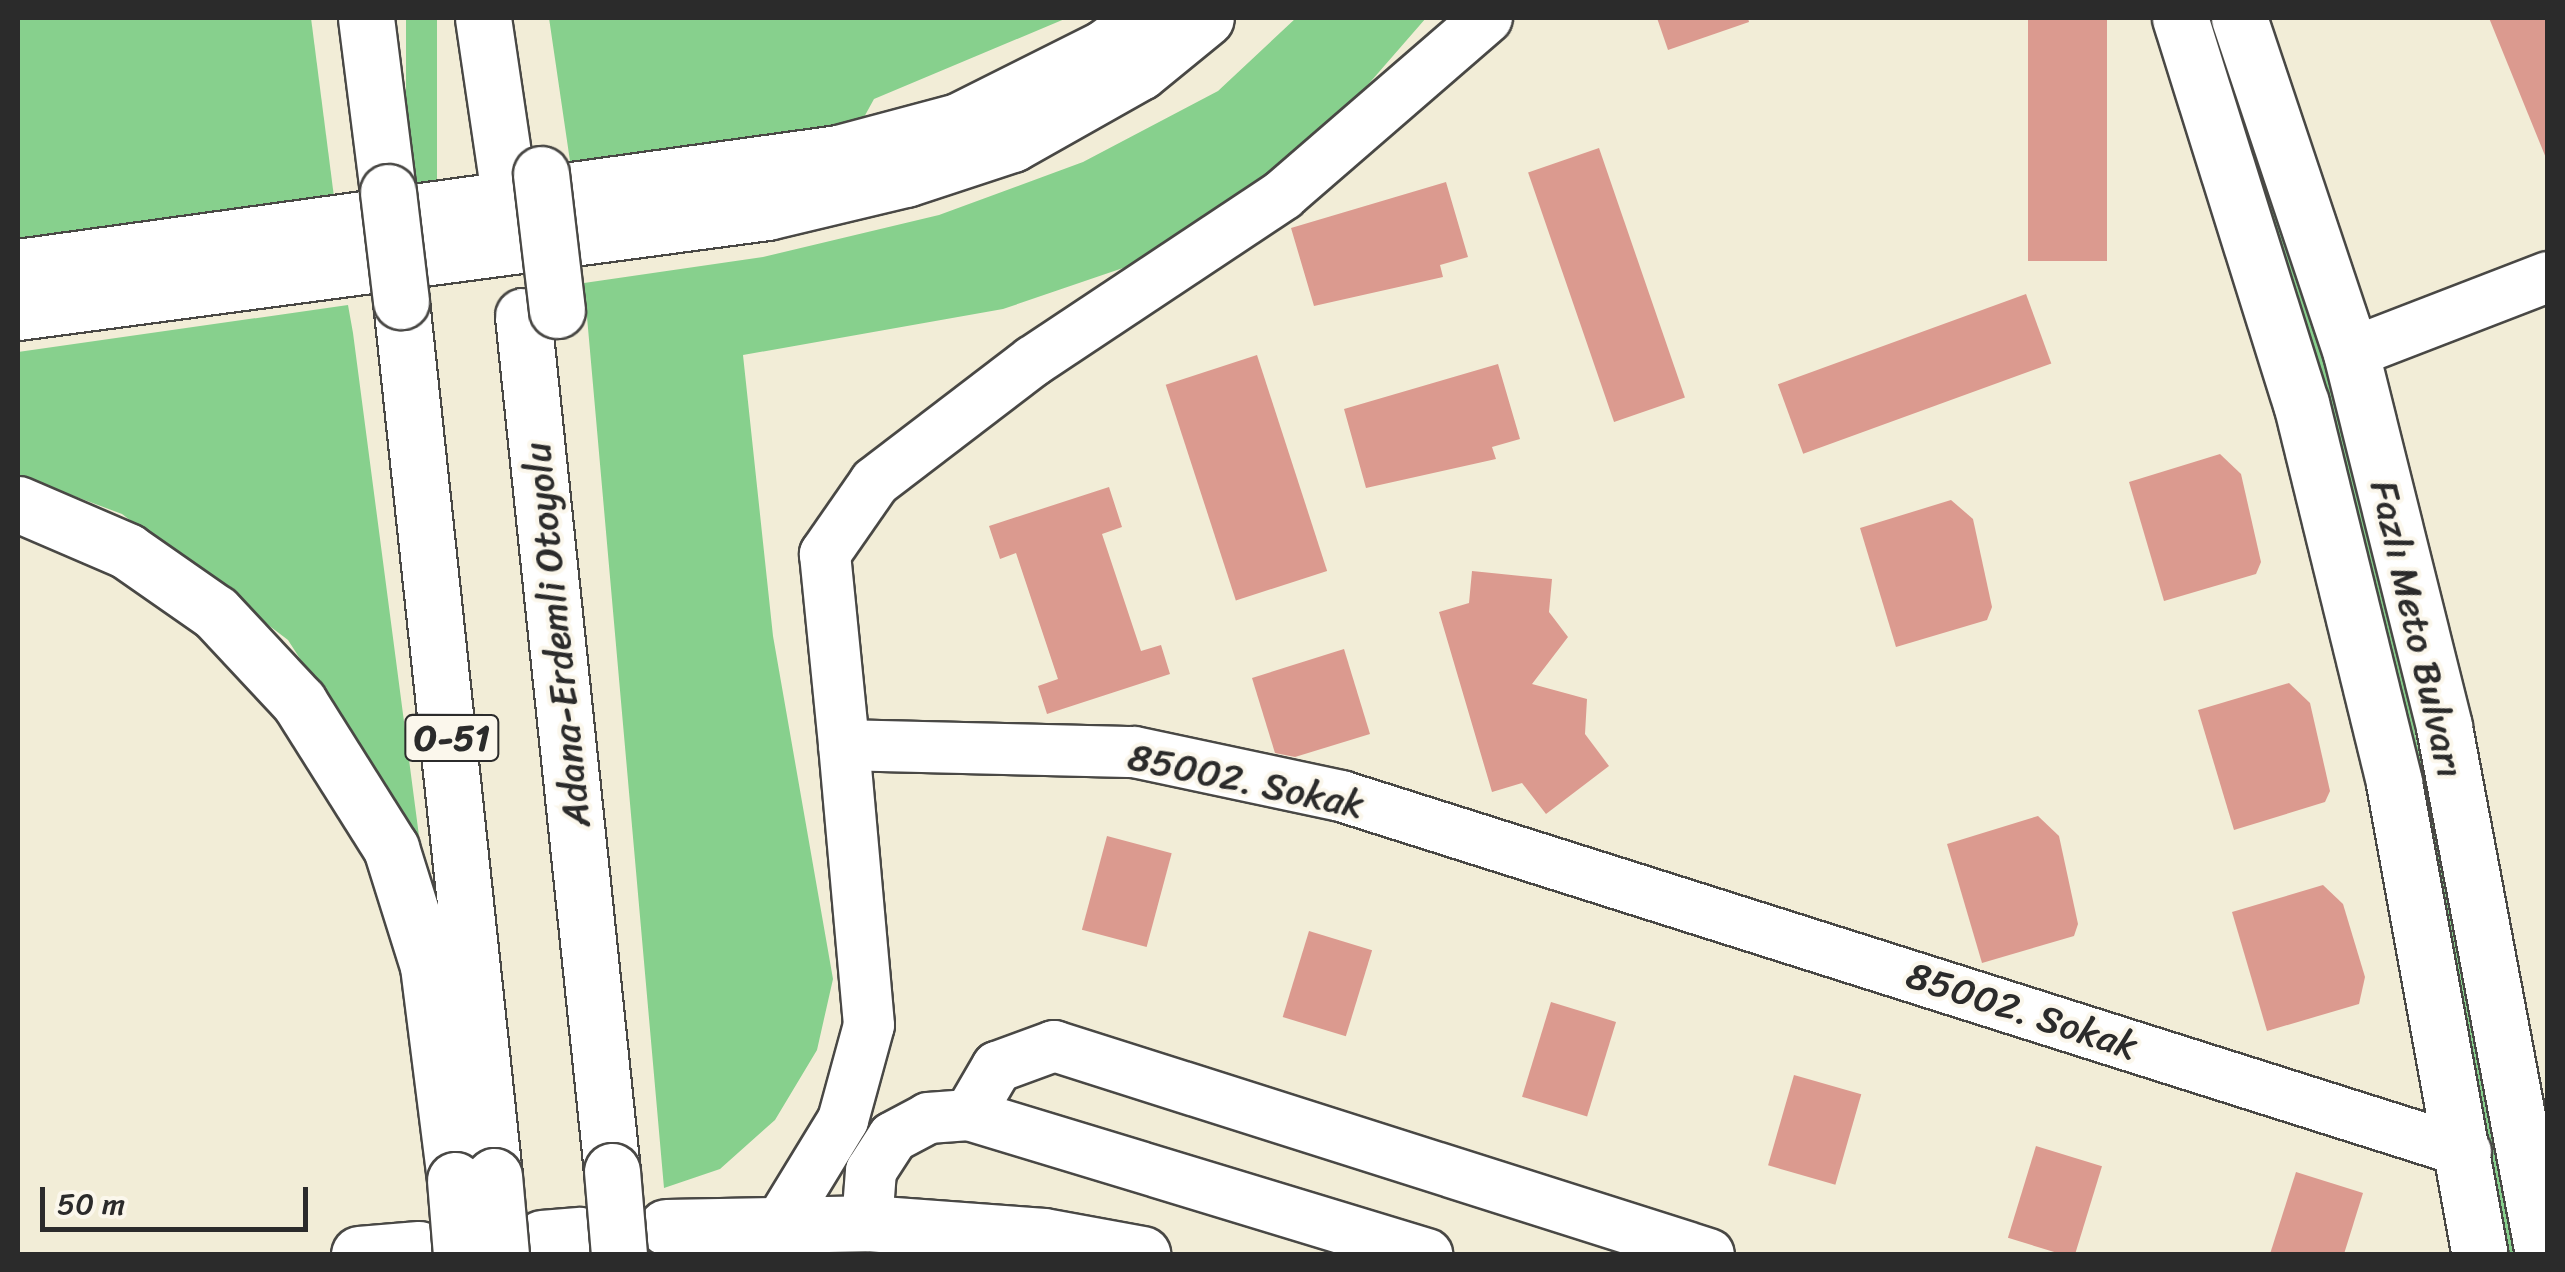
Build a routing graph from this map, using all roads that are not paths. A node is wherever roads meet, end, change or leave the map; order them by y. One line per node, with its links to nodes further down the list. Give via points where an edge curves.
1 (366, 18): 21 (main road, Adana-Erdemli Otoyolu / O-51, bridge, via 401,301)
2 (482, 18): 9 (main road)
3 (519, 18): 9 (main road)
4 (1145, 18): 10 (main road, via 1104,48 958,120 838,153)
5 (1206, 18): 12 (main road, via 1140,72 1012,144 906,179 768,212)
6 (1487, 18): 15 (street, via 1283,194 1033,361 874,482 825,554)
7 (2180, 18): 19 (main road, Fazlı Meto Bulvarı, via 2301,403 2394,783)
8 (2239, 18): 13 (main road, Fazlı Meto Bulvarı)
9 (524, 177): 27 (main road, Adana-Erdemli Otoyolu / O-51, bridge, via 540,313 589,565 572,767 612,1171)
10 (18, 267)
11 (2548, 277): 13 (street)
12 (18, 312)
13 (2351, 353): 20 (main road, Fazlı Meto Bulvarı, via 2444,727)
14 (18, 504): 21 (main road, via 127,552 186,593 300,702 391,848 428,966)
15 (844, 745): 16 (street, via 871,992); 19 (street, 85002. Sokak, via 1134,752 1341,796)
16 (855, 1090): 18 (street); 24 (street)
17 (969, 1116): 18 (street); 26 (street, via 997,1067 1054,1046); 31 (street)
18 (908, 1125): 23 (street, via 871,1171)
19 (2466, 1152): 33 (main road); 34 (main road, Fazlı Meto Bulvarı)
20 (2537, 1166): 22 (main road); 35 (main road, Fazlı Meto Bulvarı)
21 (474, 1178): 27 (main road, Adana-Erdemli Otoyolu / O-51, bridge); 28 (main road, bridge)
22 (2548, 1218)
23 (867, 1223): 24 (main road); 30 (main road)
24 (780, 1225): 25 (main road)
25 (666, 1228)
26 (1615, 1242): 32 (street)
27 (560, 1246)
28 (440, 1252): 29 (main road)
29 (358, 1254)
30 (1142, 1254)
31 (1427, 1254)
32 (1709, 1254)
33 (2452, 1254)
34 (2480, 1254)
35 (2543, 1254)

